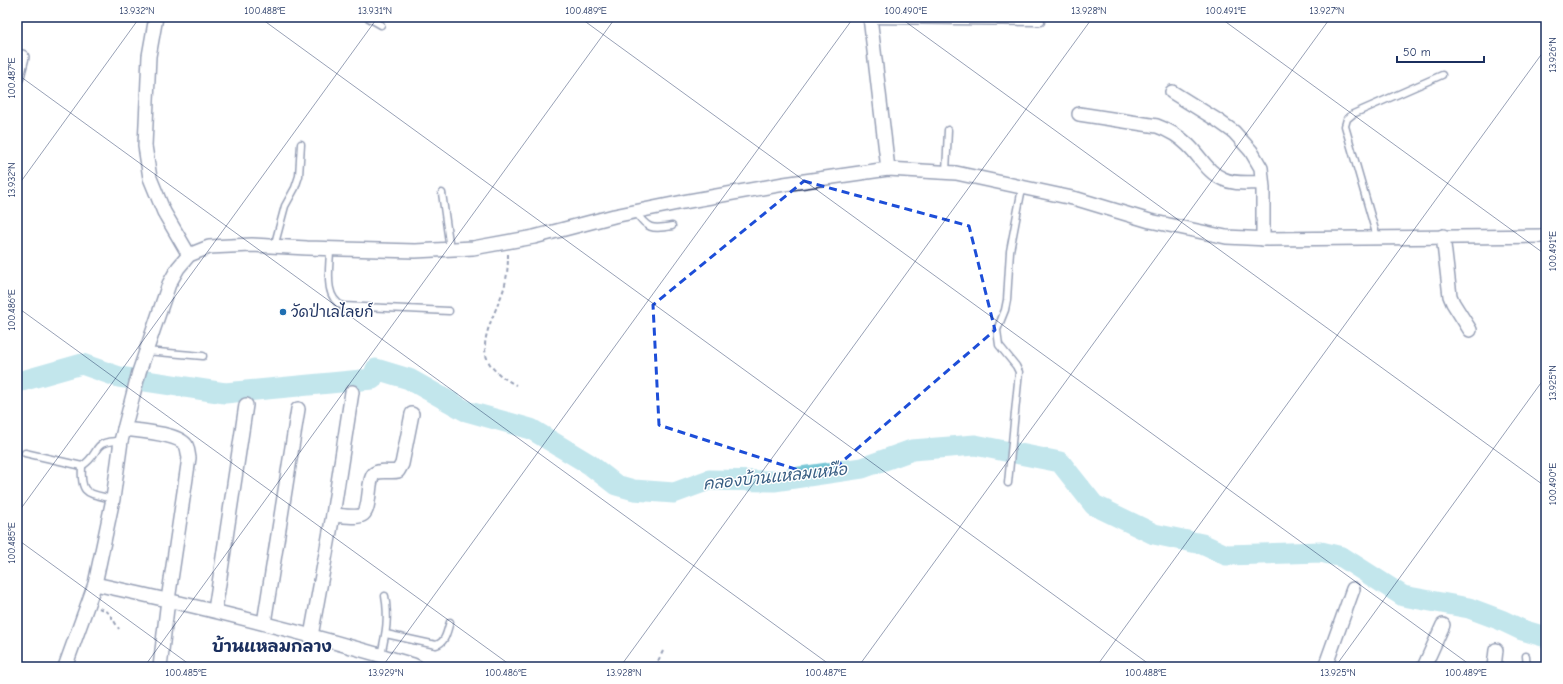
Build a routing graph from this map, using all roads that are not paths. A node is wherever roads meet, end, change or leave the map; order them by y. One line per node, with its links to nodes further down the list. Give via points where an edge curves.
1 (156, 17): 27 (street, via 149,56 145,146 150,178 164,212)
2 (367, 17): 5 (lane)
3 (870, 19): 4 (lane); 13 (street)
4 (1040, 22)
5 (381, 25)
6 (22, 57): 8 (street)
7 (1442, 75): 22 (lane, via 1353,114 1347,119 1345,126)
8 (17, 77)
9 (1172, 92): 15 (street, via 1234,132 1251,151 1261,168)
10 (1079, 114): 15 (street, via 1157,126 1188,144 1214,174 1224,180)
11 (948, 130): 14 (lane)
12 (301, 144): 24 (lane, via 299,176 285,206)
13 (888, 169): 14 (street); 18 (street, via 784,184)
14 (946, 173): 16 (street)
15 (1262, 182): 23 (street)
16 (1022, 188): 23 (street, via 1077,199 1150,221 1226,237); 39 (lane, via 1010,251 1007,300 997,330 999,345 1018,372)
17 (442, 193): 26 (lane)
18 (635, 211): 19 (lane, via 643,223 651,228); 26 (street, via 508,243)
19 (672, 226)
20 (1443, 236): 21 (street); 22 (street); 29 (street, via 1450,296)
21 (1546, 236)
22 (1377, 237): 23 (street)
23 (1263, 239)
24 (274, 247): 25 (street); 27 (street, via 209,247)
25 (330, 249): 26 (street); 28 (lane, via 330,294 336,303 344,306)
26 (450, 249)
27 (189, 255): 30 (street, via 169,284)
28 (449, 311)
29 (1470, 330)
30 (146, 350): 31 (lane); 36 (street)
31 (203, 356)
32 (352, 392): 41 (street)
33 (246, 405): 46 (street)
34 (298, 409): 48 (street)
35 (412, 414): 41 (street, via 402,464 398,471 380,471 374,474 371,478 367,509 363,515)
36 (123, 435): 38 (lane, via 102,443 89,461); 40 (street); 45 (street, via 165,436 179,440 188,451)
37 (25, 453): 38 (lane)
38 (82, 466): 40 (lane, via 81,481 84,488 89,493)
39 (1008, 482)
40 (114, 500): 42 (street)
41 (333, 515): 51 (street)
42 (95, 584): 45 (street); 55 (street)
43 (1353, 589): 58 (street)
44 (385, 596): 50 (lane, via 388,611)
45 (168, 600): 46 (street); 56 (street)
46 (215, 610): 48 (street)
47 (450, 622): 50 (lane, via 444,640 436,645)
48 (264, 623): 51 (street)
49 (1443, 625): 59 (street)
50 (386, 634): 54 (lane)
51 (311, 636): 54 (street)
52 (1496, 650): 60 (street)
53 (1526, 656): 61 (lane)
54 (386, 660): 57 (street, via 413,664)
55 (65, 667)
56 (160, 667)
57 (417, 667)
58 (1325, 667)
59 (1424, 667)
60 (1494, 667)
61 (1527, 667)

